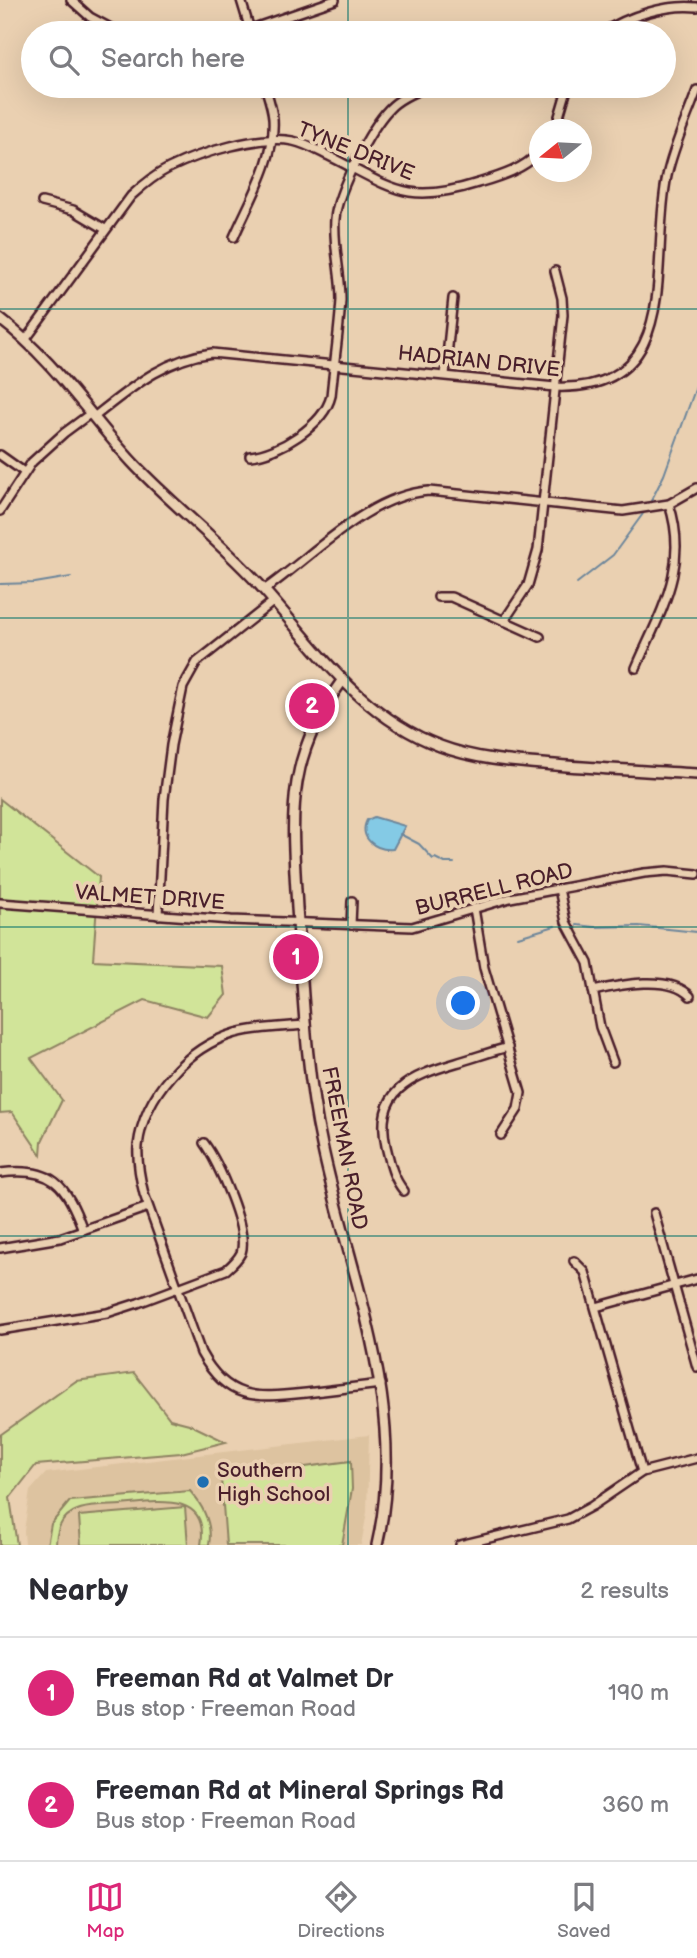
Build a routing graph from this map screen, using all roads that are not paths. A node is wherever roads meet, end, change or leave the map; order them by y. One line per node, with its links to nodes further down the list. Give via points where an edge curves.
1 (71, 0): 5 (street)
2 (241, 0): 6 (street)
3 (335, 0): 7 (street)
4 (697, 7): 8 (street, via 653,12)
5 (95, 21)
6 (247, 21)
7 (279, 21)
8 (628, 21)
9 (697, 90): 26 (street, HADRIAN DRIVE, via 667,176 655,315 646,340 617,373 591,384)
10 (268, 98): 14 (street)
11 (404, 98): 16 (street, via 388,110)
12 (564, 98): 13 (street)
13 (558, 119)
14 (272, 139): 16 (street, TYNE DRIVE, via 302,144); 18 (street, TYNE DRIVE, via 170,167 139,189); 19 (street)
15 (529, 160): 16 (street, TYNE DRIVE, via 512,172 439,194 397,189)
16 (353, 168): 24 (street, via 335,216 341,286)
17 (42, 202): 18 (street, via 73,210)
18 (106, 229): 23 (street, TYNE DRIVE)
19 (234, 237)
20 (555, 271): 26 (street, via 563,306)
21 (453, 298): 25 (street)
22 (0, 319): 23 (street)
23 (26, 339): 27 (street)
24 (334, 364): 25 (street, HADRIAN DRIVE); 27 (street, HADRIAN DRIVE, via 228,353 197,355 163,367); 29 (street, via 329,402 322,415 296,437 267,453)
25 (445, 375): 26 (street, HADRIAN DRIVE)
26 (555, 387): 32 (street)
27 (92, 415): 30 (street, HADRIAN DRIVE, via 64,433); 35 (street, via 141,471)
28 (0, 455): 30 (street)
29 (250, 456)
30 (24, 472): 34 (street, HADRIAN DRIVE)
31 (697, 488): 33 (street)
32 (543, 502): 33 (street, via 623,511); 35 (street, via 429,491 395,497); 38 (street, via 533,574)
33 (668, 504): 40 (street, via 677,540 674,575)
34 (0, 511)
35 (264, 590): 37 (street)
36 (438, 597): 38 (street, via 451,597)
37 (274, 601): 41 (street); 48 (street, via 197,662 183,687 164,799)
38 (504, 621): 39 (street)
39 (540, 637)
40 (636, 668)
41 (341, 681): 42 (street, via 396,724 459,752 521,763); 49 (street, FREEMAN ROAD, via 311,734 296,777 293,824)
42 (697, 774)
43 (697, 874): 44 (street, BURRELL ROAD, via 655,872)
44 (559, 889): 47 (street, BURRELL ROAD); 51 (street, via 566,922 587,962)
45 (352, 901): 50 (street)
46 (0, 903): 48 (street, VALMET DRIVE)
47 (474, 908): 50 (street, BURRELL ROAD, via 411,927); 54 (street, via 484,968)
48 (158, 915): 49 (street, VALMET DRIVE)
49 (298, 922): 50 (street, BURRELL ROAD); 53 (street, FREEMAN ROAD)
50 (351, 925)
51 (593, 991): 52 (street, via 646,983 679,988); 55 (street)
52 (690, 996)
53 (306, 1025): 60 (street, via 258,1028 223,1038 190,1057 172,1074 153,1102 138,1147 138,1169); 71 (street, FREEMAN ROAD, via 321,1143)
54 (508, 1047): 56 (street, via 522,1099); 59 (street, via 411,1078 392,1096 383,1123 385,1140 395,1180)
55 (613, 1062)
56 (501, 1135)
57 (204, 1143): 67 (street, via 215,1157 242,1245 240,1255 226,1270)
58 (0, 1173): 62 (street, via 30,1171 48,1176 73,1203)
59 (404, 1191)
60 (148, 1208): 62 (street); 67 (street)
61 (654, 1213): 66 (street)
62 (83, 1230): 63 (street)
63 (0, 1248)
64 (574, 1261): 68 (street, via 585,1272)
65 (697, 1279): 66 (street)
66 (674, 1285): 68 (street); 70 (street)
67 (177, 1288): 69 (street, via 79,1319); 71 (street, via 209,1368 238,1391 265,1397)
68 (596, 1307): 73 (street)
69 (0, 1329)
70 (697, 1367)
71 (382, 1384): 74 (street, FREEMAN ROAD, via 386,1482)
72 (697, 1458): 73 (street)
73 (642, 1472): 75 (street, via 568,1519)
74 (377, 1545)
75 (460, 1545)

